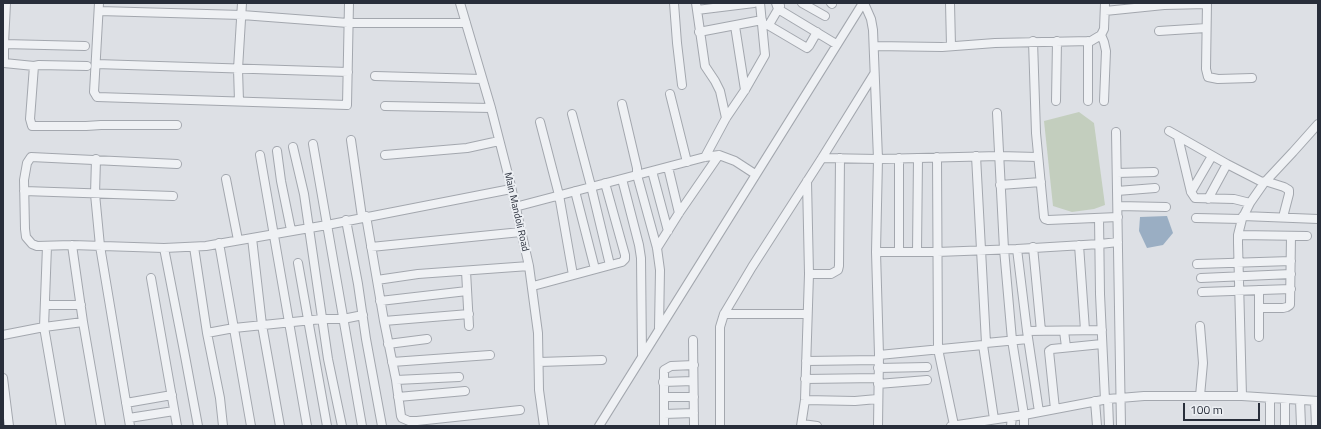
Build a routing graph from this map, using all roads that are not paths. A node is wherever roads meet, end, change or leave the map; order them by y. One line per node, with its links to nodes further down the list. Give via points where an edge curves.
1 (6, 3): 30 (street)
2 (242, 3): 16 (street)
3 (349, 3): 18 (street)
4 (460, 3): 19 (street, Main Mandoli Road)
5 (674, 3): 44 (street)
6 (754, 3): 14 (street)
7 (760, 3): 20 (street)
8 (802, 3): 17 (street)
9 (863, 3): 31 (street); 33 (street, via 871,19)
10 (950, 3): 34 (street)
11 (1208, 3): 15 (street); 22 (street)
12 (778, 5): 20 (street, via 770,23); 25 (street)
13 (99, 7): 16 (street); 35 (street)
14 (696, 7): 24 (street)
15 (1105, 7): 26 (street, via 1104,29)
16 (242, 15): 18 (street); 38 (street)
17 (825, 16)
18 (348, 23): 19 (street); 39 (street)
19 (466, 23): 43 (street, Main Mandoli Road)
20 (764, 23): 21 (street); 25 (street, via 807,48); 45 (street, via 765,55)
21 (735, 26): 24 (street); 45 (street)
22 (1206, 28): 23 (street); 42 (street, via 1206,74 1218,79)
23 (1159, 31)
24 (699, 32): 56 (street, via 705,66 720,92)
25 (818, 32): 31 (street)
26 (1101, 35): 29 (street); 50 (street, via 1106,51)
27 (1033, 41): 28 (street); 34 (street); 80 (street)
28 (1057, 41): 29 (street); 47 (street)
29 (1088, 41): 49 (street)
30 (4, 44): 32 (street); 36 (street, via 4,63)
31 (836, 44): 90 (street)
32 (86, 46)
33 (874, 46): 34 (street); 40 (street)
34 (952, 46)
35 (96, 64): 38 (street); 48 (street, via 94,92 97,97)
36 (34, 66): 37 (street); 59 (street, via 30,119 32,126)
37 (87, 66)
38 (238, 69): 39 (street); 48 (street)
39 (348, 72): 48 (street, via 347,105)
40 (874, 74): 76 (street); 82 (street)
41 (375, 76): 43 (street)
42 (1252, 78)
43 (482, 79): 53 (street, Main Mandoli Road)
44 (682, 85)
45 (746, 90): 56 (street)
46 (670, 94): 83 (street)
47 (1056, 100)
48 (239, 101)
49 (1088, 101)
50 (1104, 101)
51 (622, 104): 91 (street, via 638,168)
52 (385, 106): 53 (street)
53 (490, 108): 64 (street, Main Mandoli Road)
54 (997, 113): 72 (street)
55 (572, 114): 99 (street)
56 (726, 118): 74 (street)
57 (540, 122): 108 (street)
58 (1318, 124): 96 (street)
59 (177, 126)
60 (1169, 131): 62 (street)
61 (1116, 132): 89 (street)
62 (1178, 137): 73 (street); 105 (street)
63 (351, 140): 115 (street)
64 (499, 141): 70 (street, via 467,148); 101 (street, Main Mandoli Road)
65 (313, 144): 123 (street)
66 (293, 148): 124 (street, via 304,194)
67 (277, 151): 125 (street)
68 (719, 154): 74 (street); 90 (street); 114 (street)
69 (260, 155): 128 (street)
70 (385, 155)
71 (976, 156): 72 (street); 75 (street); 148 (street)
72 (999, 156): 80 (street); 98 (street)
73 (1212, 156): 85 (street); 105 (street)
74 (705, 157): 83 (street)
75 (937, 157): 79 (street); 152 (street)
76 (822, 158): 77 (street); 94 (street)
77 (840, 158): 82 (street); 161 (street, via 838,270 831,274)
78 (899, 158): 79 (street); 82 (street); 150 (street)
79 (918, 158): 151 (street)
80 (1037, 158): 95 (street)
81 (96, 159): 84 (street); 102 (street, via 31,157 27,163); 106 (street)
82 (878, 159): 149 (street)
83 (687, 162): 86 (street)
84 (177, 164)
85 (1227, 164): 96 (street); 109 (street)
86 (668, 167): 87 (street); 114 (street)
87 (652, 171): 91 (street); 126 (street)
88 (1154, 172): 89 (street)
89 (1117, 173): 104 (street)
90 (755, 174): 193 (street)
91 (637, 175): 93 (street); 145 (street)
92 (226, 179): 133 (street)
93 (622, 179): 97 (street); 211 (street, via 641,258)
94 (807, 180): 161 (street); 179 (street)
95 (1041, 182): 98 (street); 118 (street, via 1045,219)
96 (1264, 182): 110 (street); 117 (street, via 1289,190)
97 (605, 183): 99 (street); 157 (street, via 625,258 622,262)
98 (1000, 185): 146 (street)
99 (591, 186): 103 (street); 157 (street)
100 (1155, 188): 104 (street)
101 (511, 189): 112 (street, Main Mandoli Road); 115 (street)
102 (24, 191): 106 (street); 139 (street, via 26,237 34,246)
103 (575, 191): 108 (street); 159 (street)
104 (1117, 191): 111 (street)
105 (1191, 192): 109 (street, via 1197,199)
106 (95, 194): 107 (street); 140 (street)
107 (172, 196)
108 (559, 196): 112 (street); 163 (street)
109 (1208, 199): 110 (street, via 1234,199)
110 (1250, 203): 120 (street)
111 (1118, 206): 113 (street); 116 (street)
112 (515, 207): 127 (street, Main Mandoli Road)
113 (1166, 207)
114 (679, 214): 126 (street)
115 (364, 217): 122 (street); 142 (street)
116 (1118, 217): 118 (street); 134 (street)
117 (1283, 217): 120 (street); 121 (street)
118 (1099, 218): 136 (street)
119 (1196, 218): 120 (street)
120 (1242, 218): 129 (street)
121 (1318, 219)
122 (346, 220): 123 (street); 181 (street)
123 (327, 225): 124 (street); 183 (street)
124 (308, 227): 125 (street); 182 (street)
125 (291, 230): 128 (street)
126 (668, 231): 145 (street)
127 (521, 232): 142 (street); 158 (street, Main Mandoli Road)
128 (273, 234): 132 (street); 187 (street)
129 (1238, 235): 130 (street); 154 (street)
130 (1291, 236): 131 (street); 153 (street)
131 (1307, 236)
132 (252, 238): 133 (street); 188 (street)
133 (238, 240): 135 (street)
134 (1118, 242): 136 (street); 234 (street)
135 (219, 243): 141 (street); 192 (street)
136 (1100, 244): 138 (street); 196 (street)
137 (72, 245): 139 (street); 140 (street); 176 (street)
138 (1079, 245): 143 (street); 195 (street)
139 (47, 246): 175 (street)
140 (100, 246): 144 (street); 243 (street)
141 (194, 247): 144 (street); 198 (street)
142 (371, 247): 167 (street)
143 (1033, 247): 147 (street); 197 (street)
144 (164, 248): 261 (street)
145 (657, 248): 193 (street, via 660,270)
146 (1004, 248): 147 (street); 148 (street); 204 (street)
147 (1017, 249): 200 (street)
148 (980, 250): 152 (street); 206 (street)
149 (876, 252): 150 (street); 214 (street)
150 (899, 252): 151 (street)
151 (917, 252): 152 (street)
152 (937, 252): 209 (street)
153 (1291, 261): 154 (street); 162 (street)
154 (1239, 262): 156 (street); 164 (street)
155 (298, 263): 184 (street)
156 (1197, 264)
157 (610, 265): 159 (street)
158 (529, 266): 160 (street); 168 (street, Main Mandoli Road)
159 (595, 269): 163 (street)
160 (466, 271): 167 (street); 171 (street)
161 (809, 274): 180 (street)
162 (1291, 274): 164 (street); 169 (street)
163 (573, 275): 168 (street)
164 (1239, 276): 166 (street); 172 (street)
165 (151, 278): 228 (street)
166 (1201, 278)
167 (377, 280): 174 (street)
168 (532, 286): 216 (street, Main Mandoli Road)
169 (1291, 289): 170 (street); 177 (street, via 1289,306)
170 (1258, 290): 172 (street); 177 (street)
171 (467, 291): 174 (street); 178 (street)
172 (1240, 291): 173 (street); 230 (street)
173 (1202, 292)
174 (380, 302): 185 (street)
175 (45, 305): 176 (street); 191 (street)
176 (81, 306): 186 (street)
177 (1259, 308): 201 (street)
178 (469, 314): 185 (street); 189 (street)
179 (724, 314): 180 (street); 274 (street, via 720,327)
180 (807, 314): 213 (street)
181 (363, 315): 183 (street); 269 (street)
182 (322, 319): 183 (street); 184 (street); 267 (street)
183 (343, 319): 268 (street)
184 (308, 321): 187 (street); 266 (street)
185 (384, 321): 205 (street)
186 (83, 322): 191 (street); 259 (street)
187 (289, 322): 188 (street); 265 (street)
188 (262, 325): 192 (street); 264 (street)
189 (469, 326)
190 (1200, 326): 229 (street, via 1203,363)
191 (44, 327): 199 (street); 258 (street)
192 (234, 328): 198 (street); 263 (street)
193 (659, 328): 211 (street)
194 (1064, 330): 195 (street); 197 (street); 208 (street)
195 (1085, 330): 196 (street)
196 (1102, 330): 207 (street)
197 (1041, 331): 200 (street)
198 (207, 333): 262 (street)
199 (3, 335)
200 (1027, 335): 204 (street); 247 (street)
201 (1259, 337)
202 (427, 339): 205 (street)
203 (693, 340): 217 (street)
204 (1012, 340): 206 (street); 250 (street)
205 (388, 344): 215 (street)
206 (985, 344): 209 (street); 252 (street)
207 (1102, 344): 208 (street); 239 (street)
208 (1066, 347): 244 (street, via 1052,349 1048,353)
209 (938, 349): 214 (street); 277 (street)
210 (490, 355): 215 (street)
211 (642, 357): 271 (street)
212 (602, 360): 216 (street)
213 (806, 361): 214 (street); 221 (street)
214 (878, 361): 218 (street); 225 (street)
215 (392, 362): 222 (street)
216 (539, 362): 270 (street, Main Mandoli Road, via 539,390)
217 (694, 365): 224 (street); 226 (street, via 668,366 664,370)
218 (927, 367)
219 (459, 377): 222 (street)
220 (3, 378): 257 (street)
221 (805, 379): 225 (street); 237 (street)
222 (396, 380): 231 (street)
223 (927, 380): 225 (street)
224 (693, 381): 226 (street); 233 (street)
225 (878, 381): 238 (street)
226 (663, 382): 232 (street)
227 (465, 391): 231 (street)
228 (172, 395): 243 (street); 246 (street)
229 (1200, 396): 230 (street); 234 (street)
230 (1242, 396): 235 (street)
231 (398, 397): 245 (street, via 401,416 409,421)
232 (664, 397): 233 (street); 249 (street)
233 (694, 397): 248 (street)
234 (1121, 398): 239 (street); 282 (street)
235 (1270, 398): 236 (street); 283 (street)
236 (1285, 399): 240 (street); 284 (street)
237 (804, 400): 238 (street); 255 (street)
238 (877, 400): 276 (street)
239 (1106, 400): 242 (street); 281 (street)
240 (1300, 400): 241 (street); 285 (street)
241 (1317, 401): 286 (street)
242 (1095, 402): 244 (street); 280 (street)
243 (126, 403): 253 (street)
244 (1055, 408): 247 (street)
245 (520, 410)
246 (174, 411): 253 (street); 260 (street)
247 (1039, 412): 250 (street)
248 (694, 413): 249 (street); 273 (street)
249 (664, 414): 272 (street)
250 (1024, 415): 251 (street); 279 (street)
251 (1012, 417): 252 (street); 278 (street)
252 (997, 421): 254 (street)
253 (129, 422)
254 (981, 424): 256 (street)
255 (801, 425): 275 (street)
256 (967, 425): 277 (street)
257 (9, 426)
258 (61, 426)
259 (101, 426)
260 (177, 426)
261 (198, 426)
262 (223, 426)
263 (252, 426)
264 (280, 426)
265 (307, 426)
266 (327, 426)
267 (342, 426)
268 (362, 426)
269 (382, 426)
270 (544, 426)
271 (599, 426)
272 (664, 426)
273 (694, 426)
274 (720, 426)
275 (818, 426)
276 (878, 426)
277 (952, 426)
278 (1011, 426)
279 (1024, 426)
280 (1097, 426)
281 (1110, 426)
282 (1121, 426)
283 (1270, 426)
284 (1285, 426)
285 (1301, 426)
286 (1316, 426)

